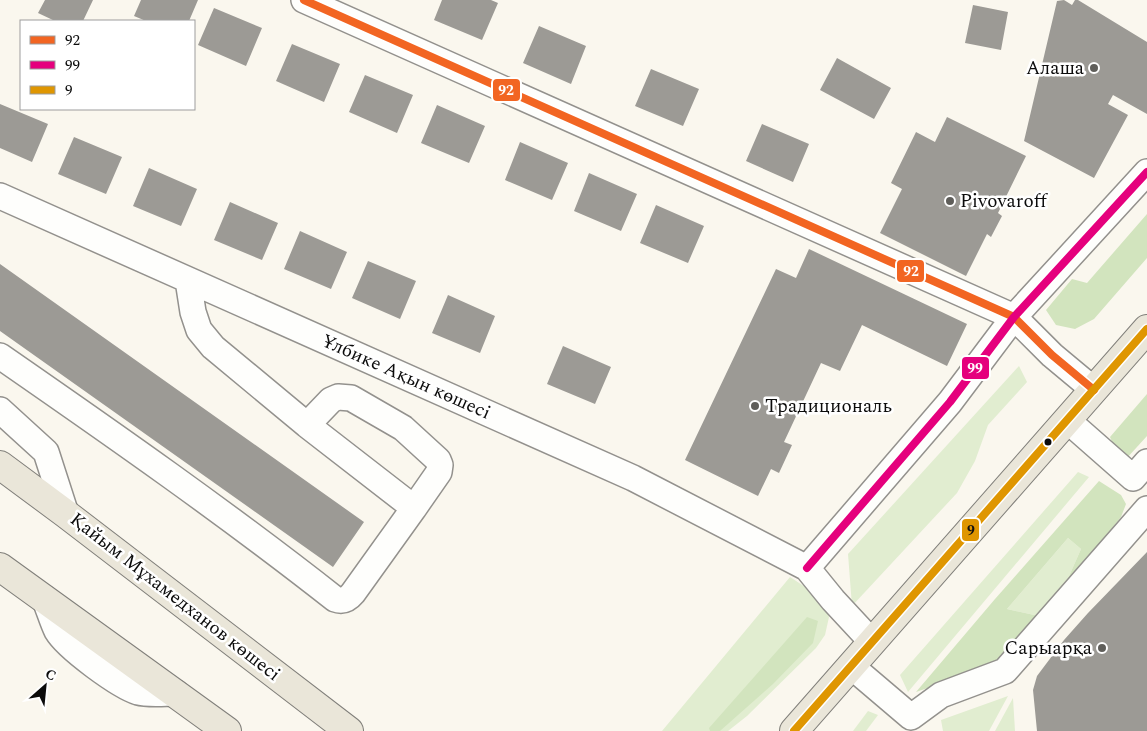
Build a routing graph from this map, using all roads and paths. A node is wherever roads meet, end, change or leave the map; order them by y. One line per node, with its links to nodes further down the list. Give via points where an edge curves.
1 (304, 0): 5 (street)
2 (1147, 172): 5 (street)
3 (0, 196): 4 (street, Ұлбике Ақын көшесі)
4 (188, 280): 11 (street, via 199,330 213,347); 17 (street, Ұлбике Ақын көшесі, via 633,478)
5 (1014, 317): 8 (street); 17 (street, via 950,402)
6 (1147, 329): 8 (main road)
7 (0, 356): 14 (street, via 120,439 336,600 346,600 353,593)
8 (1094, 390): 10 (main road)
9 (0, 410): 16 (street, via 46,452)
10 (1067, 420): 13 (street); 19 (main road)
11 (307, 425): 14 (street); 14 (street, via 338,397 351,398 403,428 440,465 439,472)
12 (0, 465): 16 (main road, Қайым Мұхамедханов көшесі)
13 (1142, 476)
14 (414, 508)
15 (1147, 510): 20 (street, via 1005,671 942,695 911,717)
16 (66, 514): 22 (main road, Қайым Мұхамедханов көшесі)
17 (807, 568): 19 (street)
18 (1, 569): 21 (main road)
19 (872, 642): 20 (main road)
20 (851, 666): 23 (main road)
21 (227, 731)
22 (349, 731)
23 (794, 731)

